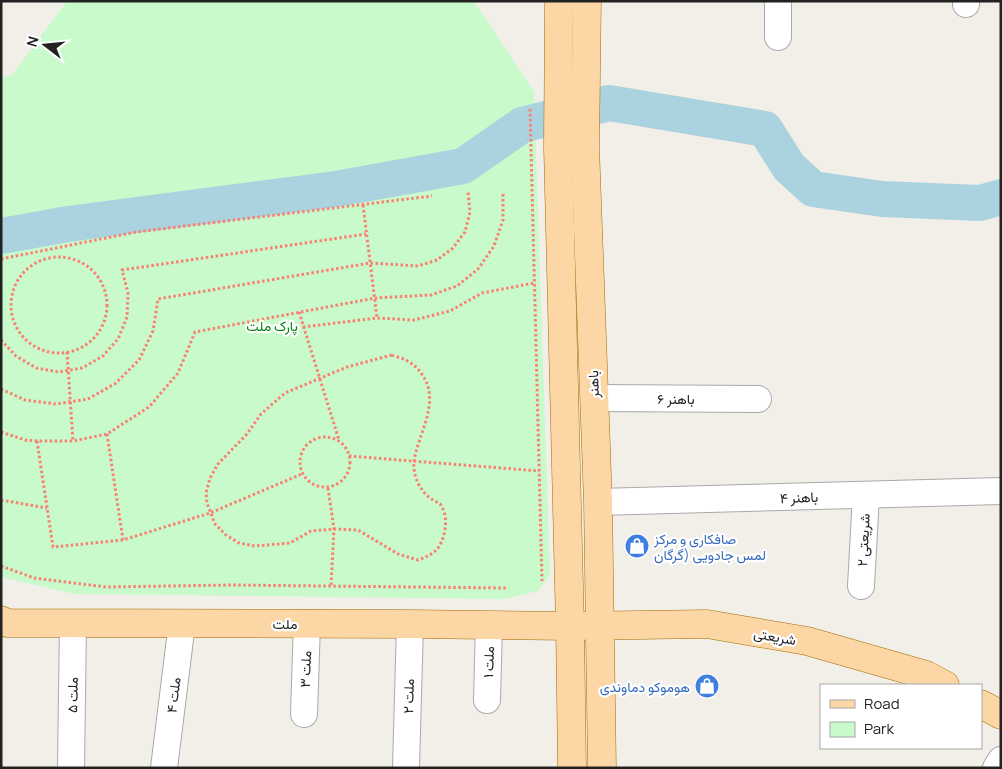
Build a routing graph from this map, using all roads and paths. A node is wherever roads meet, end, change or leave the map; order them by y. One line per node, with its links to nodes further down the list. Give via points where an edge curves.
1 (559, 1): 58 (main road, via 558,148)
2 (587, 1): 25 (main road, باهنر, via 585,146)
3 (778, 1): 4 (street)
4 (778, 37)
5 (530, 109): 15 (path)
6 (468, 192): 14 (path, via 470,212 464,232 453,248 437,260 418,266)
7 (503, 192): 16 (path, via 503,220 494,246 478,269 457,286 431,295)
8 (432, 196): 9 (path)
9 (363, 205): 10 (path); 11 (path, via 136,232)
10 (366, 234): 14 (path); 22 (path, via 122,270 128,293 127,317 118,339 103,356 82,368)
11 (49, 250): 12 (path); 13 (path)
12 (51, 257): 21 (path, via 70,258 87,266 99,279 106,297 106,316 98,333 84,346); 21 (path, via 33,264 20,277 12,294 12,313 18,331 31,344 48,352)
13 (1, 260)
14 (370, 262): 16 (path); 27 (path, via 158,299 153,331 139,360 116,383 88,399)
15 (534, 283): 18 (path, via 482,293 450,311 414,320); 35 (path)
16 (374, 298): 17 (path); 18 (path)
17 (299, 312): 19 (path); 29 (path, via 195,332 178,373 149,407)
18 (377, 318): 19 (path)
19 (303, 327): 23 (path)
20 (1, 340): 22 (path, via 16,356 36,368 59,372)
21 (67, 352): 22 (path)
22 (68, 370): 27 (path)
23 (319, 378): 32 (path); 34 (path, via 392,355 418,368 430,396); 43 (path, via 285,393 261,414 218,464 206,493)
24 (1, 389): 27 (path, via 25,400 56,404)
25 (594, 398): 26 (street, ۶ باهنر); 41 (main road, باهنر)
26 (758, 399)
27 (70, 402): 31 (path)
28 (1, 432): 30 (path)
29 (107, 434): 31 (path); 45 (path)
30 (37, 441): 31 (path); 42 (path)
31 (73, 441)
32 (339, 441): 33 (path); 36 (path, via 321,437 304,446 299,465)
33 (349, 456): 34 (path); 37 (path, via 346,476)
34 (414, 461): 35 (path); 44 (path, via 420,487 428,498 440,505 445,515 443,538 429,556 418,560 398,554 358,530)
35 (539, 471): 47 (path)
36 (302, 474): 37 (path, via 313,485); 43 (path)
37 (328, 488): 44 (path)
38 (1001, 491): 39 (street, ۴ باهنر)
39 (866, 495): 41 (street, ۴ باهنر); 49 (street, ۲ شریعتی)
40 (1, 500): 42 (path)
41 (598, 502): 57 (main road, باهنر)
42 (47, 508): 45 (path, via 53,547)
43 (210, 513): 44 (path, via 226,535 239,543 255,546 290,543 311,532); 45 (path)
44 (334, 529): 48 (path)
45 (123, 540)
46 (1, 566): 48 (path, via 34,578 106,587)
47 (542, 581)
48 (331, 586): 50 (path)
49 (861, 586)
50 (507, 588)
51 (1, 620): 52 (main road, ملت, via 7,623)
52 (73, 623): 53 (main road, ملت); 65 (street, ۵ ملت)
53 (182, 623): 54 (main road, ملت); 66 (street, ۴ ملت)
54 (307, 623): 55 (main road, ملت); 62 (street, ۳ ملت)
55 (410, 624): 56 (main road, ملت); 67 (street, ۲ ملت)
56 (489, 625): 58 (main road, ملت); 60 (street, ملت ۱)
57 (600, 625): 58 (main road, شریعتی); 59 (main road, شریعتی, via 707,624 780,636 926,675); 69 (main road, باهنر)
58 (570, 626): 68 (main road)
59 (943, 684)
60 (487, 700)
61 (982, 704): 63 (main road)
62 (304, 714)
63 (1001, 714)
64 (1001, 760): 70 (street)
65 (71, 768)
66 (164, 768)
67 (406, 768)
68 (572, 768)
69 (602, 768)
70 (996, 768)

